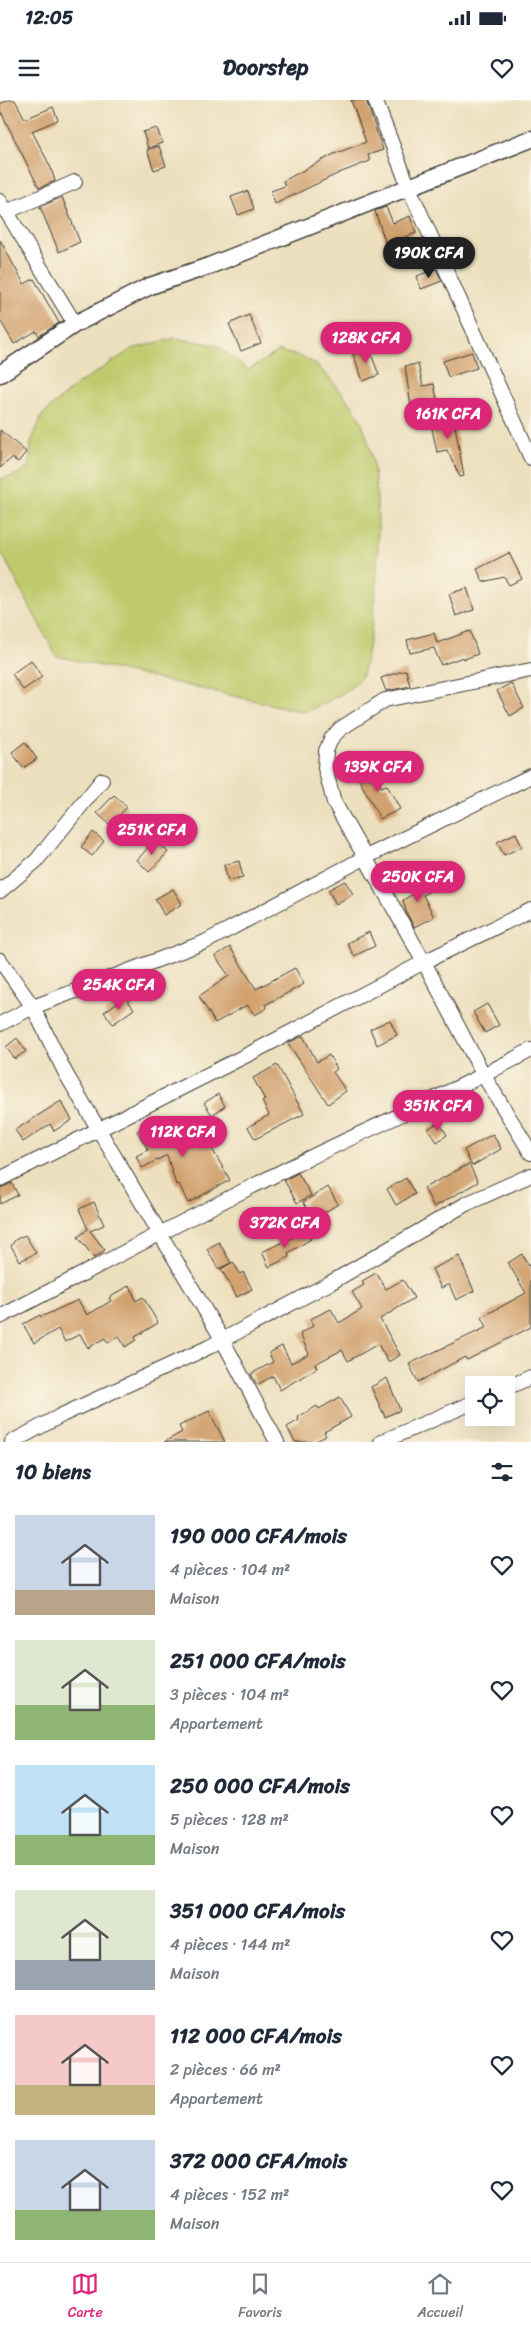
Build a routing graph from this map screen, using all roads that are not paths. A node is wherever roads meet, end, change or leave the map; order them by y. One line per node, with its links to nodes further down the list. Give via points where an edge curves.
1 (375, 100): 4 (street)
2 (531, 140): 4 (street)
3 (75, 182): 5 (street)
4 (409, 188): 6 (street, via 150,286); 8 (street)
5 (3, 207): 6 (street)
6 (75, 324): 7 (street)
7 (0, 374)
8 (531, 458)
9 (531, 670): 12 (street, via 385,700 340,729 331,739 325,768 334,802)
10 (531, 776): 12 (street)
11 (102, 780): 13 (street, via 36,860)
12 (366, 858): 16 (street); 17 (street, via 205,942)
13 (0, 891)
14 (531, 910): 16 (street)
15 (0, 960): 17 (street)
16 (424, 962): 20 (street); 21 (street)
17 (33, 1007): 18 (street); 21 (street)
18 (0, 1024)
19 (531, 1050): 20 (street)
20 (484, 1076): 22 (street); 25 (street, via 414,1107)
21 (97, 1129): 24 (street); 25 (street)
22 (531, 1153)
23 (531, 1175): 27 (street, via 466,1204 330,1283)
24 (0, 1179)
25 (159, 1234): 26 (street); 27 (street)
26 (0, 1317)
27 (222, 1339): 31 (street); 32 (street)
28 (531, 1377): 29 (street)
29 (515, 1384)
30 (465, 1406): 33 (street)
31 (12, 1442)
32 (277, 1442)
33 (381, 1442)

